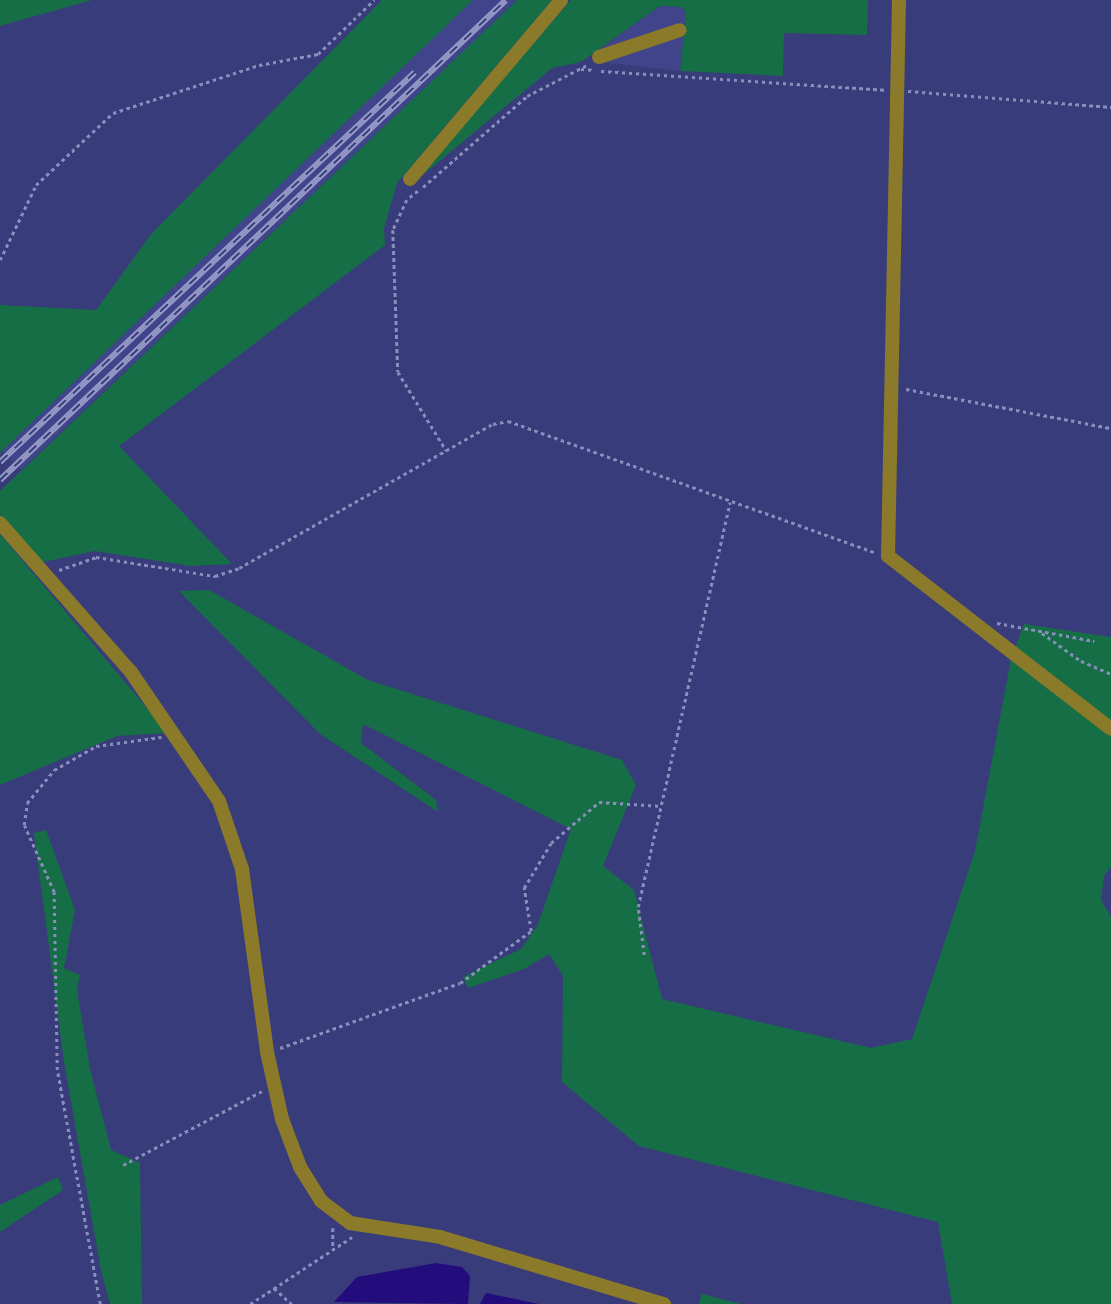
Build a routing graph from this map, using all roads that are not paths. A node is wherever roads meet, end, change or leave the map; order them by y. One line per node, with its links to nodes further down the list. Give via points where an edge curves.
1 (561, 0): 5 (street)
2 (899, 0): 7 (street, via 888,556)
3 (680, 30): 4 (street)
4 (598, 57)
5 (410, 179)
6 (0, 523): 8 (street, via 131,672 219,801 233,832 275,1085 300,1167 333,1213 371,1228 440,1237 521,1258)
7 (1111, 729)
8 (664, 1304)

